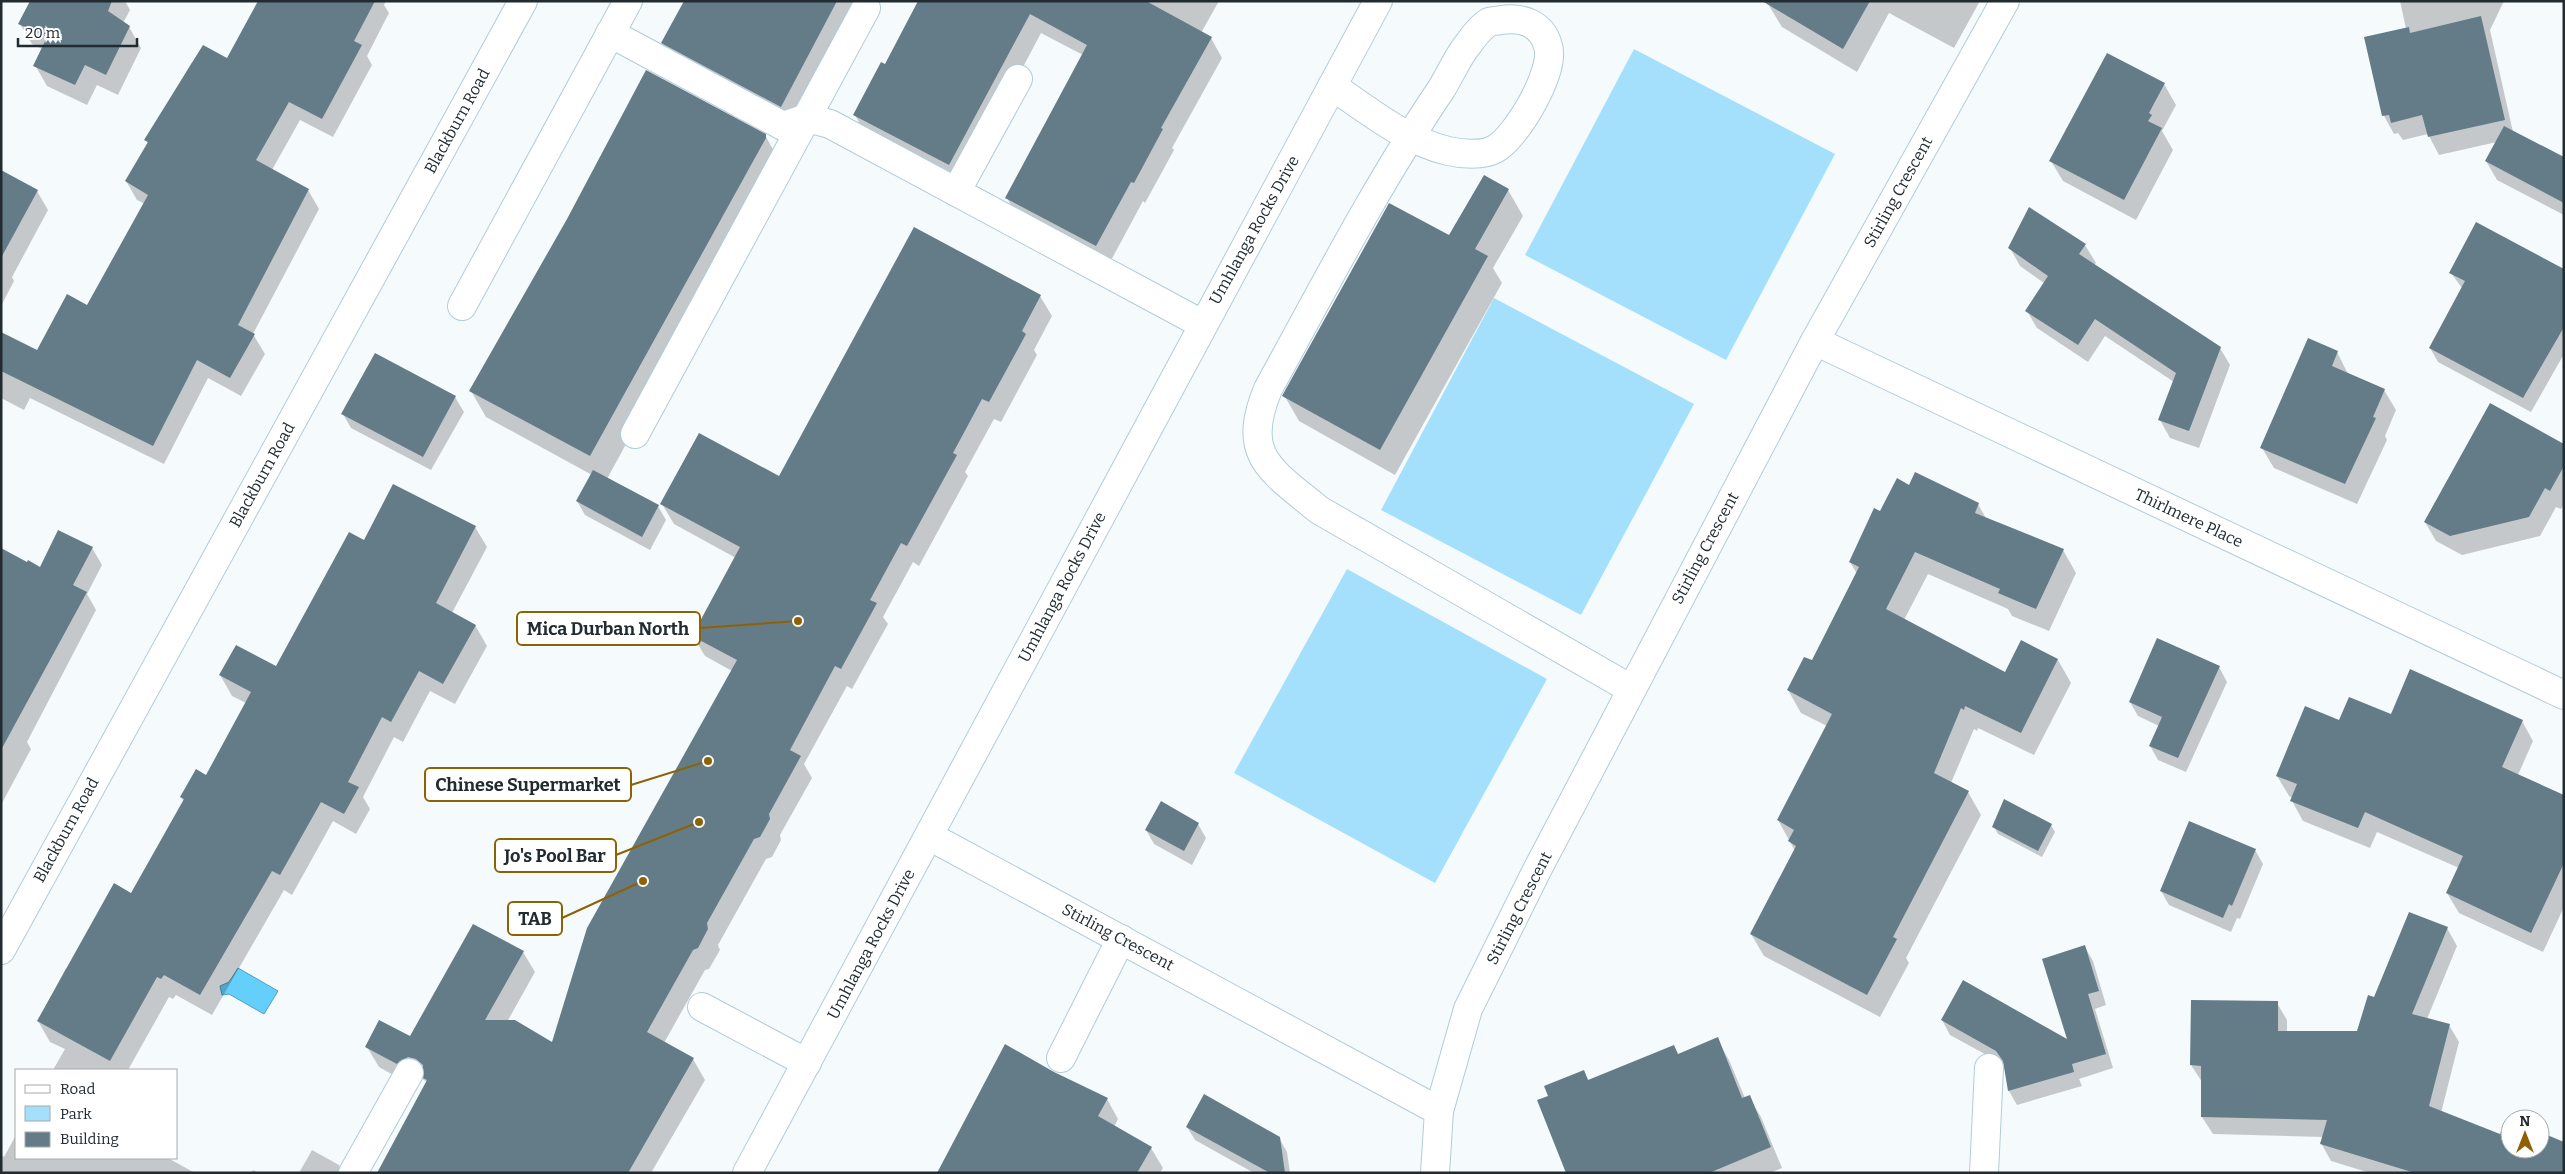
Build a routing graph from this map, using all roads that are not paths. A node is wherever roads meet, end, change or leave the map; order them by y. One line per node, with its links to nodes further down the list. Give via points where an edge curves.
1 (523, 1): 20 (street, Blackburn Road)
2 (628, 1): 6 (street)
3 (1378, 1): 8 (street, Umhlanga Rocks Drive)
4 (2005, 1): 14 (street, Stirling Crescent)
5 (866, 8): 9 (street)
6 (610, 33): 9 (street, via 783,126); 12 (street)
7 (1018, 79): 11 (street)
8 (1332, 86): 10 (street); 13 (street, Umhlanga Rocks Drive)
9 (807, 118): 11 (street, via 830,124); 15 (street)
10 (1409, 137): 10 (street, via 1469,43 1489,22 1522,19 1543,33 1549,46 1550,64 1510,139 1494,151 1474,154 1448,151); 16 (street, via 1268,389 1258,412 1256,434 1261,454 1279,477 1319,510)
11 (956, 192): 13 (street)
12 (462, 306)
13 (1202, 324): 18 (street, Umhlanga Rocks Drive)
14 (1815, 341): 16 (street, Stirling Crescent); 17 (street, Thirlmere Place)
15 (635, 434)
16 (1631, 689): 26 (street, Stirling Crescent, via 1468,1009)
17 (2564, 695)
18 (929, 836): 19 (street, Stirling Crescent); 23 (street, Umhlanga Rocks Drive)
19 (1121, 939): 22 (street); 26 (street, Stirling Crescent)
20 (1, 950)
21 (702, 1007): 23 (street)
22 (1061, 1058)
23 (807, 1063): 28 (street, Umhlanga Rocks Drive)
24 (1988, 1068): 30 (street)
25 (409, 1073): 27 (street)
26 (1438, 1111): 29 (street, Stirling Crescent)
27 (353, 1173)
28 (747, 1173)
29 (1435, 1173)
30 (1984, 1173)

